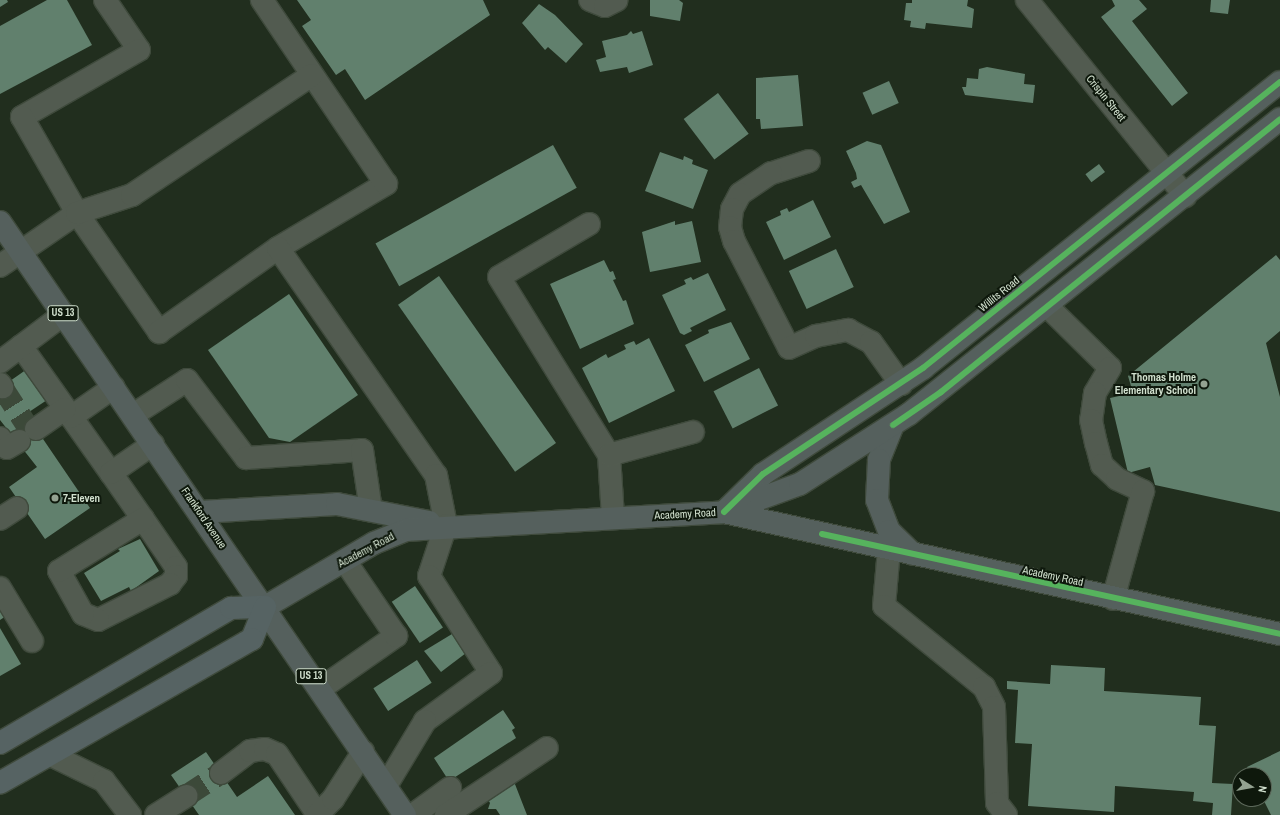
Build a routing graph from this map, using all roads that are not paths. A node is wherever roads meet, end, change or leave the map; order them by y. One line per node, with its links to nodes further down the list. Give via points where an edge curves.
1 (105, 0): 12 (street, via 139,50 22,117)
2 (262, 0): 6 (street)
3 (590, 0): 4 (street, via 605,6)
4 (617, 0)
5 (1027, 0): 10 (street, Crispin Street)
6 (312, 75): 12 (street, via 132,195); 15 (street, via 386,184)
7 (1280, 82): 10 (main road, Willits Road)
8 (1280, 119): 11 (main road)
9 (809, 161): 22 (street, via 771,173 740,194 732,209 730,227 734,241 789,348 816,336 848,330 871,342)
10 (1166, 173): 11 (street, Crispin Street); 22 (main road, Willits Road)
11 (1185, 196): 18 (main road)
12 (78, 214): 15 (street, via 159,332); 16 (street)
13 (0, 222): 16 (main road, Frankford Avenue / US 13)
14 (589, 224): 30 (street, via 498,277)
15 (278, 248): 37 (street, via 436,475)
16 (21, 251): 17 (street); 19 (main road, Frankford Avenue / US 13)
17 (0, 266)
18 (1048, 306): 26 (main road); 42 (street, via 1110,368 1095,393 1091,420 1102,465 1117,479 1144,491)
19 (64, 314): 20 (street); 23 (main road, Frankford Avenue / US 13)
20 (21, 346): 21 (street); 24 (street)
21 (0, 362)
22 (902, 384): 34 (main road, Willits Road, via 763,474)
23 (114, 387): 24 (street); 25 (main road, Frankford Avenue / US 13)
24 (68, 413): 27 (street); 31 (street)
25 (133, 415): 29 (main road, Frankford Avenue / US 13); 32 (street, via 187,380 246,458 362,450)
26 (893, 425): 34 (main road, via 800,484); 39 (main road, via 879,460 877,500 888,531)
27 (36, 429)
28 (693, 432): 30 (street)
29 (153, 444): 31 (street); 33 (main road, Frankford Avenue / US 13)
30 (608, 455): 35 (street)
31 (111, 473): 36 (street)
32 (371, 510): 33 (main road, via 337,504); 37 (main road)
33 (200, 512): 43 (main road, Frankford Avenue / US 13)
34 (724, 512): 35 (main road, Academy Road); 38 (main road, Academy Road)
35 (613, 517): 37 (main road, Academy Road)
36 (144, 519): 36 (street, via 59,571 83,614 98,620 170,584 176,576 176,567)
37 (446, 525): 40 (main road, Academy Road, via 406,530); 53 (street, via 428,576 491,673 425,721)
38 (889, 549): 39 (main road, Academy Road); 62 (street, via 884,606 984,687 994,707 997,803)
39 (914, 555): 42 (main road, Academy Road)
40 (345, 561): 43 (main road, Academy Road); 46 (street, via 396,636)
41 (0, 588): 45 (street)
42 (1113, 599): 44 (main road, Academy Road)
43 (265, 607): 46 (main road, Frankford Avenue / US 13); 47 (highway, via 231,608); 50 (highway, via 252,639)
44 (1280, 634)
45 (32, 641)
46 (320, 689): 49 (main road, Frankford Avenue / US 13)
47 (0, 743)
48 (547, 748): 61 (street)
49 (363, 752): 53 (main road, Frankford Avenue / US 13); 58 (street, via 333,799)
50 (51, 755): 52 (highway); 56 (street, via 104,781)
51 (221, 773): 58 (street, via 250,751 265,749 277,754)
52 (0, 783)
53 (386, 786): 59 (main road, Frankford Avenue / US 13)
54 (450, 788): 60 (street)
55 (186, 796): 57 (street)
56 (130, 815)
57 (156, 815)
58 (318, 815)
59 (405, 815)
60 (413, 815)
61 (446, 815)
62 (1006, 815)

